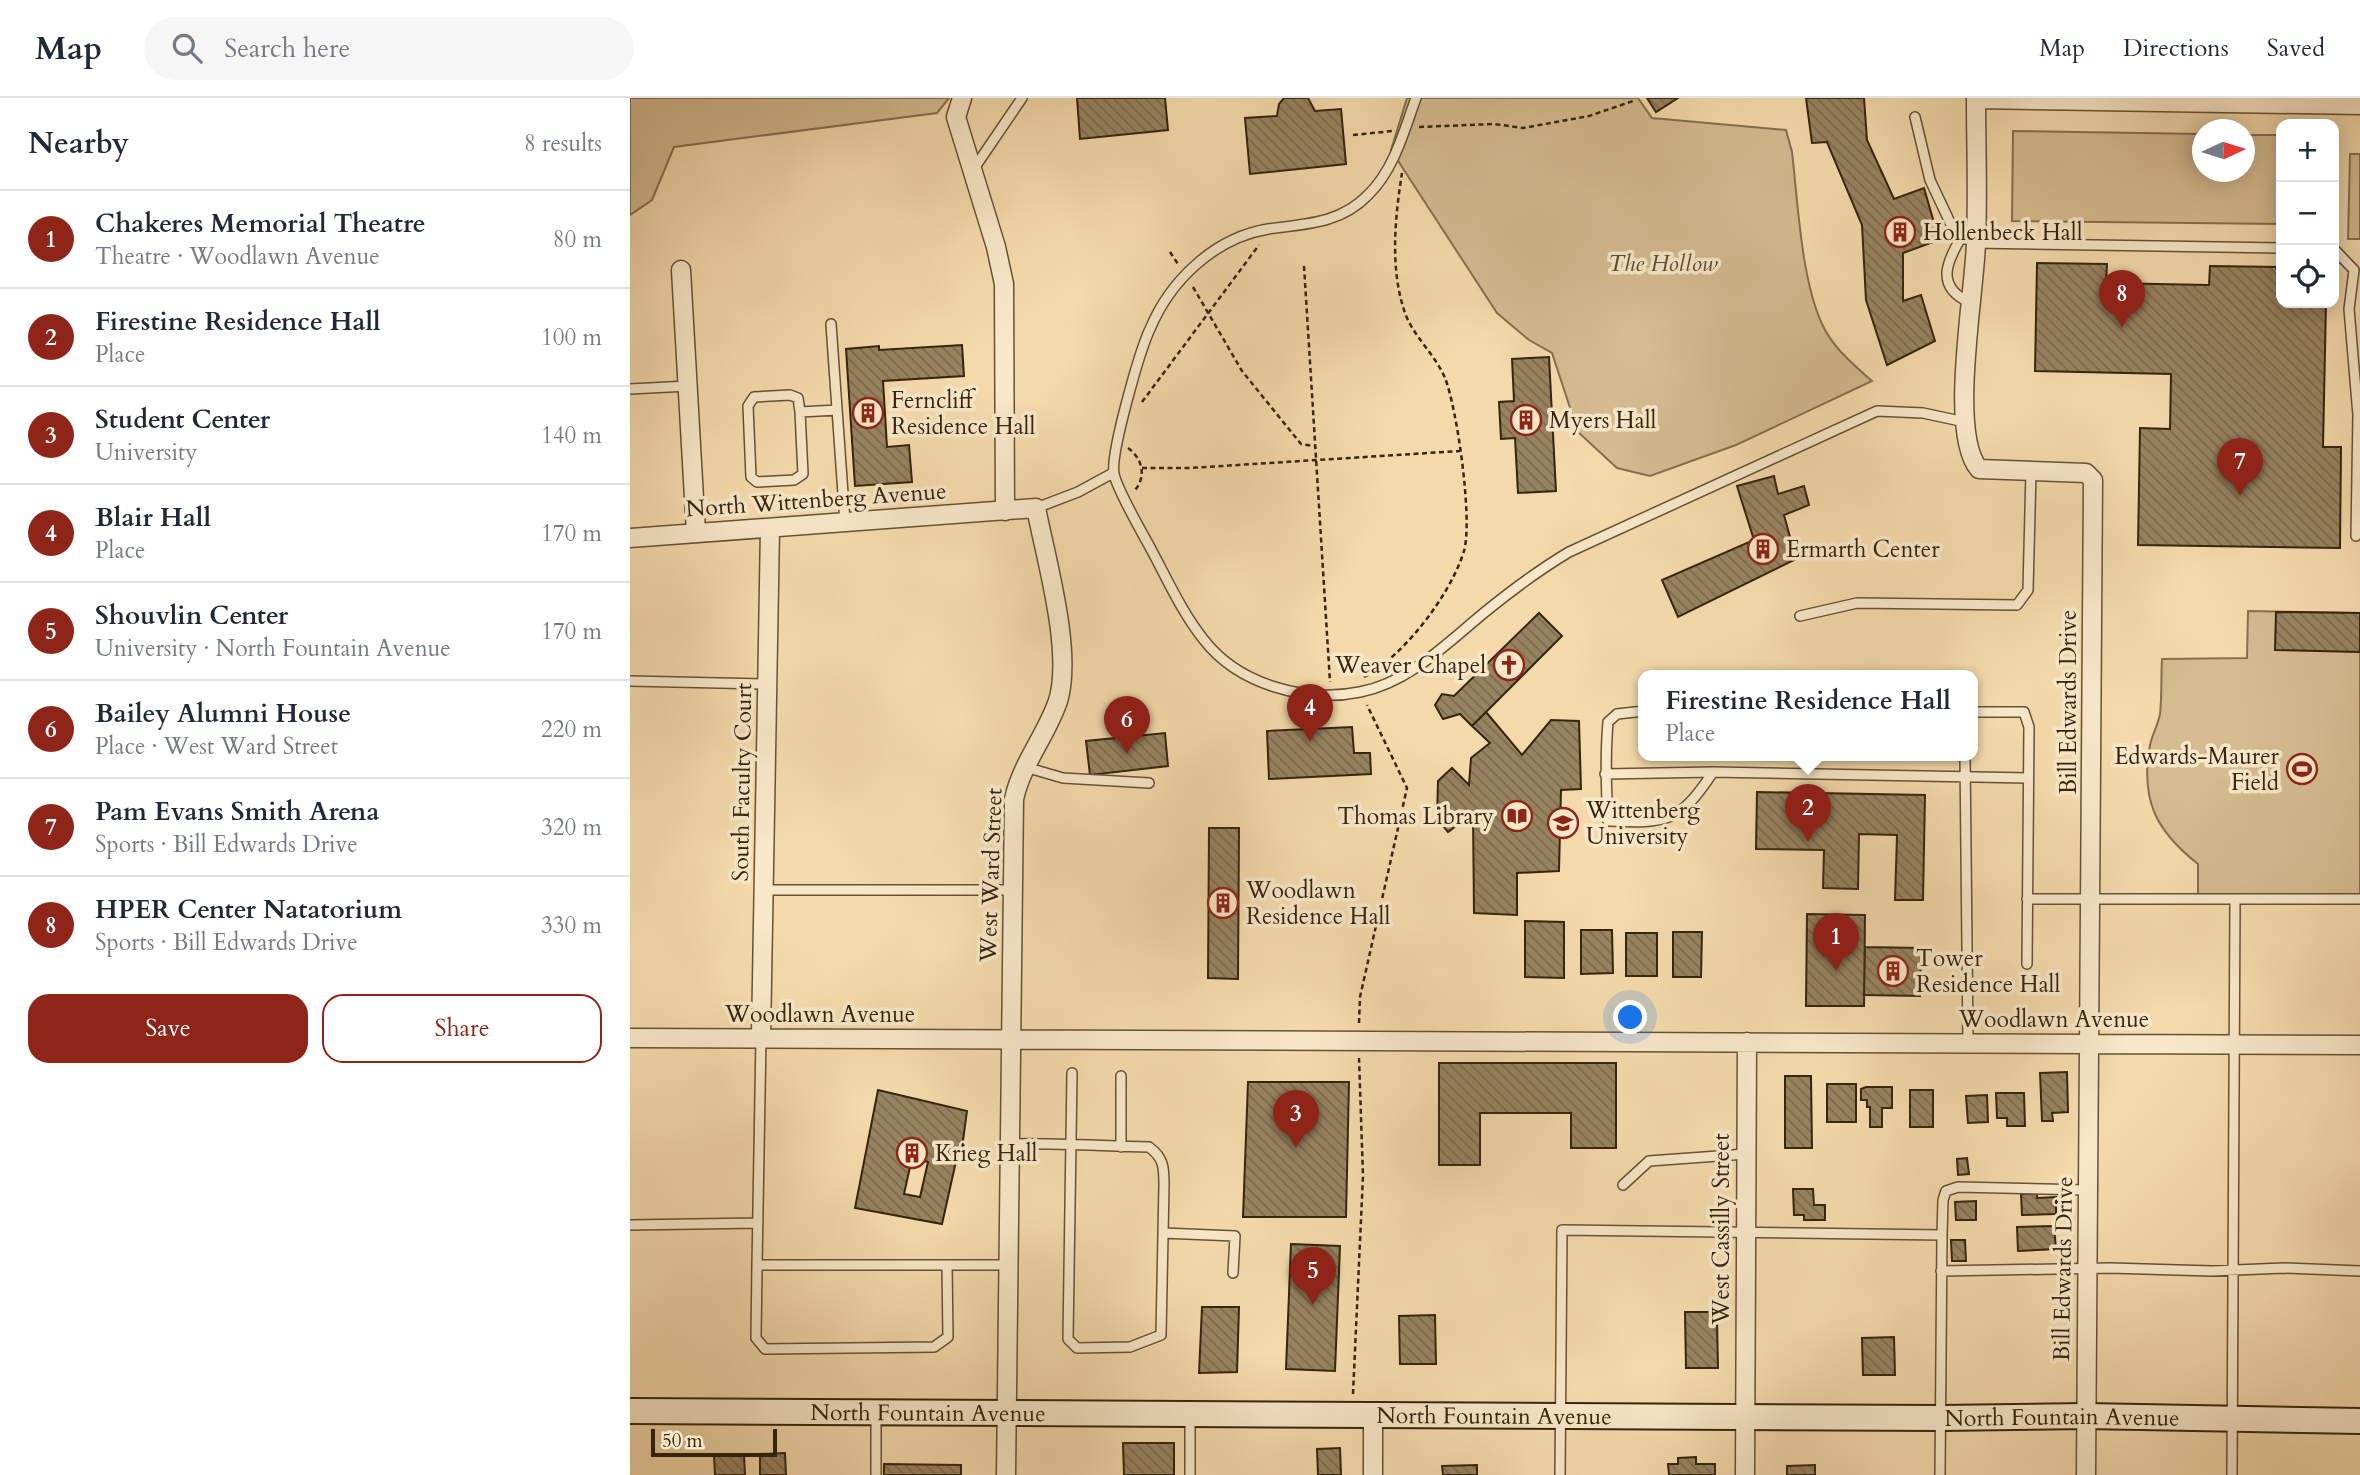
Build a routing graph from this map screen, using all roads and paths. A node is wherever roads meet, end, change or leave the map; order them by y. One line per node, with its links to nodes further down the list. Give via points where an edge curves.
1 (962, 98): 11 (street, via 956,117)
2 (1022, 98): 11 (lane)
3 (1416, 98): 8 (lane)
4 (1976, 99): 6 (street); 13 (street, Bill Edwards Drive)
5 (1636, 100): 8 (path, via 1589,116 1523,128 1494,124)
6 (2354, 103)
7 (1915, 117): 13 (lane, via 1930,180 1955,233)
8 (1405, 130): 9 (path); 12 (lane, via 1384,176 1356,206 1315,224)
9 (1353, 135)
10 (1403, 166): 31 (path, via 1396,210 1397,280 1405,313 1445,379)
11 (972, 172): 38 (street, via 1004,284)
12 (1272, 229): 19 (lane, via 1222,246); 21 (path)
13 (1969, 240): 14 (lane); 20 (street, Bill Edwards Drive); 20 (lane, via 1948,261 1946,274)
14 (2276, 248)
15 (1170, 252): 19 (path)
16 (2339, 254): 42 (lane, via 2354,270 2349,309 2358,415)
17 (1304, 266): 30 (path)
18 (681, 270): 23 (street)
19 (1185, 274): 21 (path); 27 (lane, via 1150,329)
20 (1971, 303): 28 (street, Bill Edwards Drive)
21 (1208, 311): 27 (path, via 1136,410); 30 (path, via 1242,371 1301,444)
22 (831, 324): 25 (lane)
23 (688, 386): 24 (lane); 41 (street)
24 (630, 389)
25 (837, 410): 26 (lane); 39 (lane)
26 (800, 412): 26 (lane, via 798,398 790,395 754,397 748,406 751,477 757,482 794,480 803,474)
27 (1125, 413): 29 (lane)
28 (1965, 422): 34 (street, Bill Edwards Drive, via 1967,445 1979,469); 48 (lane, via 1923,413 1877,411 1569,552 1535,572 1408,673 1361,692)
29 (1120, 442): 33 (path, via 1136,454); 35 (lane)
30 (1315, 446): 32 (path)
31 (1460, 451): 32 (path); 45 (path, via 1467,502 1465,550 1416,635)
32 (1316, 459): 33 (path); 48 (path)
33 (1142, 468): 36 (path, via 1140,484)
34 (2031, 472): 44 (lane, via 2028,590 2017,605 1857,604); 61 (street, Bill Edwards Drive, via 2086,473 2093,480)
35 (1113, 473): 36 (lane); 37 (lane)
36 (1126, 500): 48 (lane, via 1186,613 1218,656 1261,682)
37 (1036, 509): 38 (street); 52 (street, West Ward Street, via 1055,604 1062,677 1050,722)
38 (1005, 511): 39 (street, North Wittenberg Avenue)
39 (845, 523): 40 (street, North Wittenberg Avenue)
40 (770, 528): 41 (street, North Wittenberg Avenue); 47 (street, South Faculty Court)
41 (696, 533): 43 (street, North Wittenberg Avenue)
42 (2356, 536)
43 (630, 538)
44 (1800, 616)
45 (1358, 680)
46 (630, 681): 47 (lane)
47 (768, 684): 58 (street, South Faculty Court)
48 (1331, 695)
49 (1638, 712): 54 (lane, via 1617,714 1608,722)
50 (1978, 712): 56 (lane, via 2024,712 2029,727)
51 (1965, 761): 55 (lane)
52 (1025, 767): 57 (lane, via 1063,778); 59 (street, West Ward Street, via 1014,799)
53 (1713, 772): 54 (lane); 54 (lane, via 1692,803 1659,822 1608,821); 55 (lane)
54 (1605, 774)
55 (1966, 776): 56 (lane); 69 (lane)
56 (2028, 778): 60 (lane)
57 (1149, 783)
58 (765, 890): 59 (lane); 65 (street, South Faculty Court)
59 (1012, 890): 67 (street, West Ward Street)
60 (2027, 899): 61 (lane); 64 (lane)
61 (2091, 899): 62 (lane); 70 (street, Bill Edwards Drive)
62 (2235, 899): 63 (lane); 71 (lane)
63 (2360, 899)
64 (2027, 964)
65 (761, 1037): 66 (street, Woodlawn Avenue); 67 (street, Woodlawn Avenue); 81 (lane)
66 (630, 1038)
67 (1010, 1040): 68 (street, Woodlawn Avenue); 75 (street, West Ward Street)
68 (1747, 1042): 69 (street, Woodlawn Avenue); 78 (street, West Cassilly Street)
69 (1968, 1043): 70 (street, Woodlawn Avenue)
70 (2090, 1044): 71 (street, Woodlawn Avenue); 80 (street, Bill Edwards Drive)
71 (2236, 1045): 72 (street, Woodlawn Avenue); 90 (lane)
72 (2360, 1045)
73 (1072, 1073): 76 (lane)
74 (1121, 1076): 77 (lane)
75 (1009, 1144): 76 (lane); 88 (street, West Ward Street)
76 (1070, 1145): 77 (lane); 84 (lane, via 1068,1339 1077,1348 1130,1347 1161,1335)
77 (1121, 1147): 84 (lane, via 1149,1147 1163,1164)
78 (1746, 1154): 79 (lane, via 1649,1161); 83 (street, West Cassilly Street)
79 (1623, 1185)
80 (2089, 1190): 85 (lane, via 1953,1188 1943,1200); 89 (street, Bill Edwards Drive)
81 (758, 1223): 82 (lane); 86 (lane)
82 (630, 1226)
83 (1746, 1231): 85 (lane); 99 (lane, via 1562,1230); 101 (street, West Cassilly Street)
84 (1163, 1233): 93 (lane, via 1235,1236)
85 (1942, 1235): 91 (lane)
86 (758, 1265): 87 (lane); 87 (lane, via 756,1338 765,1349 934,1347 948,1337)
87 (947, 1265): 88 (lane)
88 (1008, 1265): 96 (street, West Ward Street)
89 (2088, 1268): 90 (lane); 91 (lane); 100 (street, Bill Edwards Drive)
90 (2234, 1269): 92 (lane); 103 (lane)
91 (1941, 1270): 102 (lane)
92 (2360, 1270)
93 (1233, 1273)
94 (630, 1411): 95 (street, North Fountain Avenue)
95 (876, 1412): 96 (street, North Fountain Avenue); 105 (lane)
96 (1006, 1413): 97 (street, North Fountain Avenue); 106 (street, West Ward Street)
97 (1191, 1415): 98 (street, North Fountain Avenue); 107 (lane)
98 (1373, 1415): 99 (street, North Fountain Avenue); 108 (street)
99 (1561, 1415): 101 (street, North Fountain Avenue); 109 (lane)
100 (2086, 1416): 102 (street, North Fountain Avenue); 103 (street, North Fountain Avenue); 112 (street, Bill Edwards Drive)
101 (1745, 1417): 102 (street, North Fountain Avenue); 110 (street, West Cassilly Street)
102 (1941, 1418): 111 (lane)
103 (2232, 1418): 104 (street, North Fountain Avenue); 113 (lane)
104 (2360, 1421)
105 (876, 1475)
106 (1006, 1475)
107 (1190, 1475)
108 (1373, 1475)
109 (1560, 1475)
110 (1745, 1475)
111 (1940, 1475)
112 (2086, 1475)
113 (2232, 1475)

